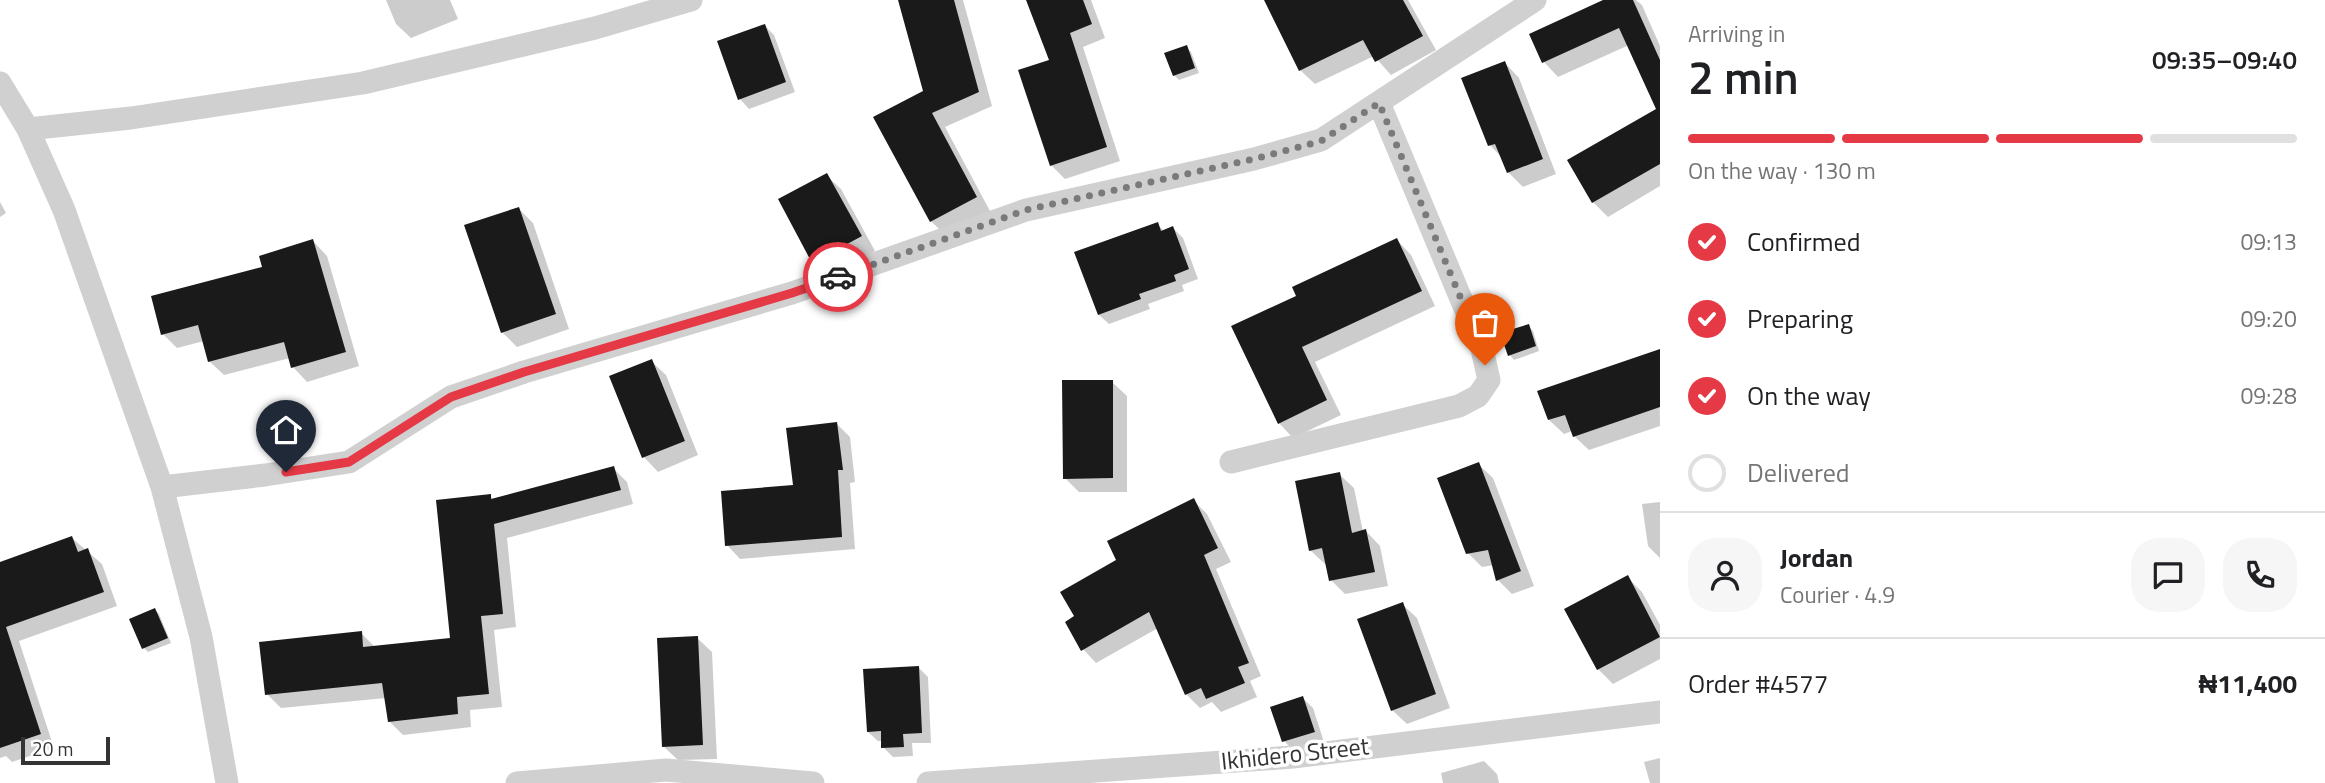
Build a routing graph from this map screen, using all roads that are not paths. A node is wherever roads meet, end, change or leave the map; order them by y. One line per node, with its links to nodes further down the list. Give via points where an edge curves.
1 (691, 0): 5 (street, via 595,28 363,83)
2 (1535, 0): 4 (street)
3 (0, 83): 5 (street)
4 (1379, 103): 6 (street, via 1482,349 1489,380 1478,396 1459,406); 7 (street, via 1321,141 1026,210 792,293 451,397 349,462)
5 (28, 129): 7 (street, via 64,210)
6 (1231, 462)
7 (162, 487): 9 (street, via 201,637)
8 (1660, 712): 12 (street, Ikhidero Street, via 1293,757)
9 (227, 783)
10 (517, 783): 11 (street, via 666,770)
11 (813, 783)
12 (928, 783)

